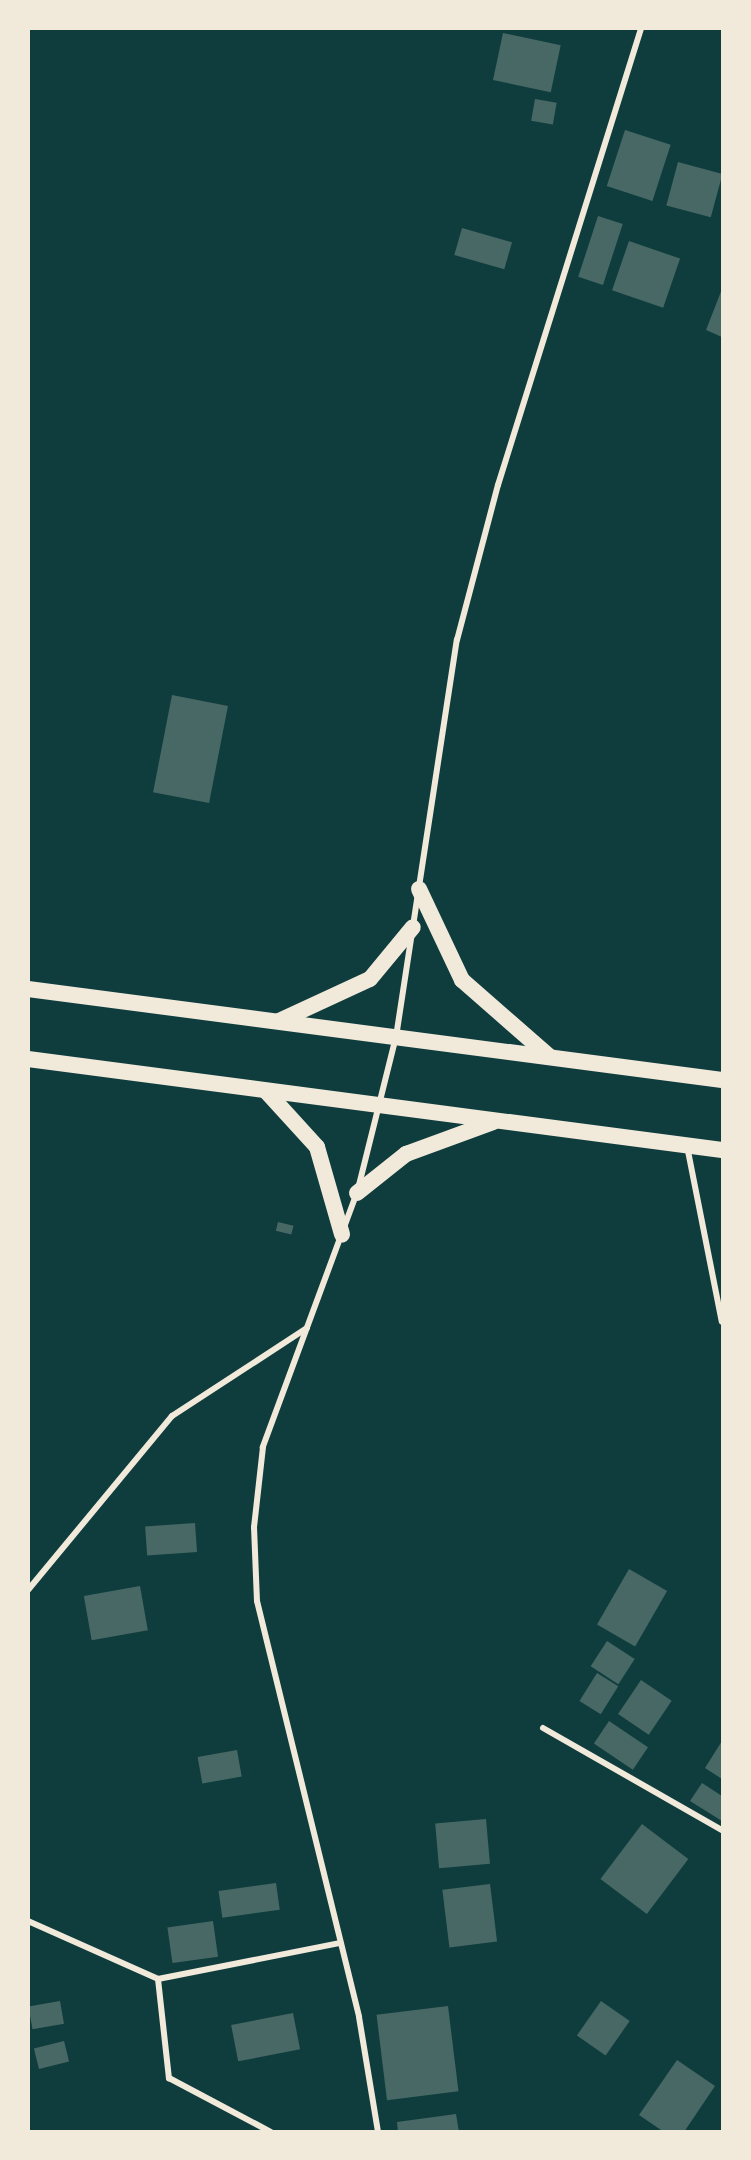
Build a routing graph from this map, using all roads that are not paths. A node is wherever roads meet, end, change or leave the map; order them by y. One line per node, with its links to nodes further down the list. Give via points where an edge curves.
1 (641, 28): 2 (street, via 498,485 457,640)
2 (419, 889): 3 (street); 7 (highway, via 462,980)
3 (413, 927): 5 (highway, via 370,979); 6 (street)
4 (28, 989): 5 (highway)
5 (278, 1022): 6 (highway)
6 (396, 1037): 7 (highway); 11 (street)
7 (550, 1057): 9 (highway)
8 (28, 1059): 10 (highway)
9 (723, 1080)
10 (266, 1090): 11 (highway); 16 (highway, via 317,1147)
11 (380, 1105): 12 (highway); 15 (street)
12 (497, 1120): 13 (highway); 15 (highway, via 406,1154)
13 (687, 1145): 14 (highway); 17 (street)
14 (723, 1150)
15 (357, 1193): 16 (street)
16 (342, 1234): 18 (street)
17 (723, 1322)
18 (307, 1328): 19 (street, via 172,1416); 23 (street, via 263,1448 254,1527 257,1590)
19 (28, 1590)
20 (543, 1728): 21 (street)
21 (723, 1830)
22 (28, 1921): 24 (street)
23 (340, 1943): 24 (street); 26 (street)
24 (158, 1979): 25 (street, via 169,2078)
25 (271, 2132)
26 (378, 2132)

